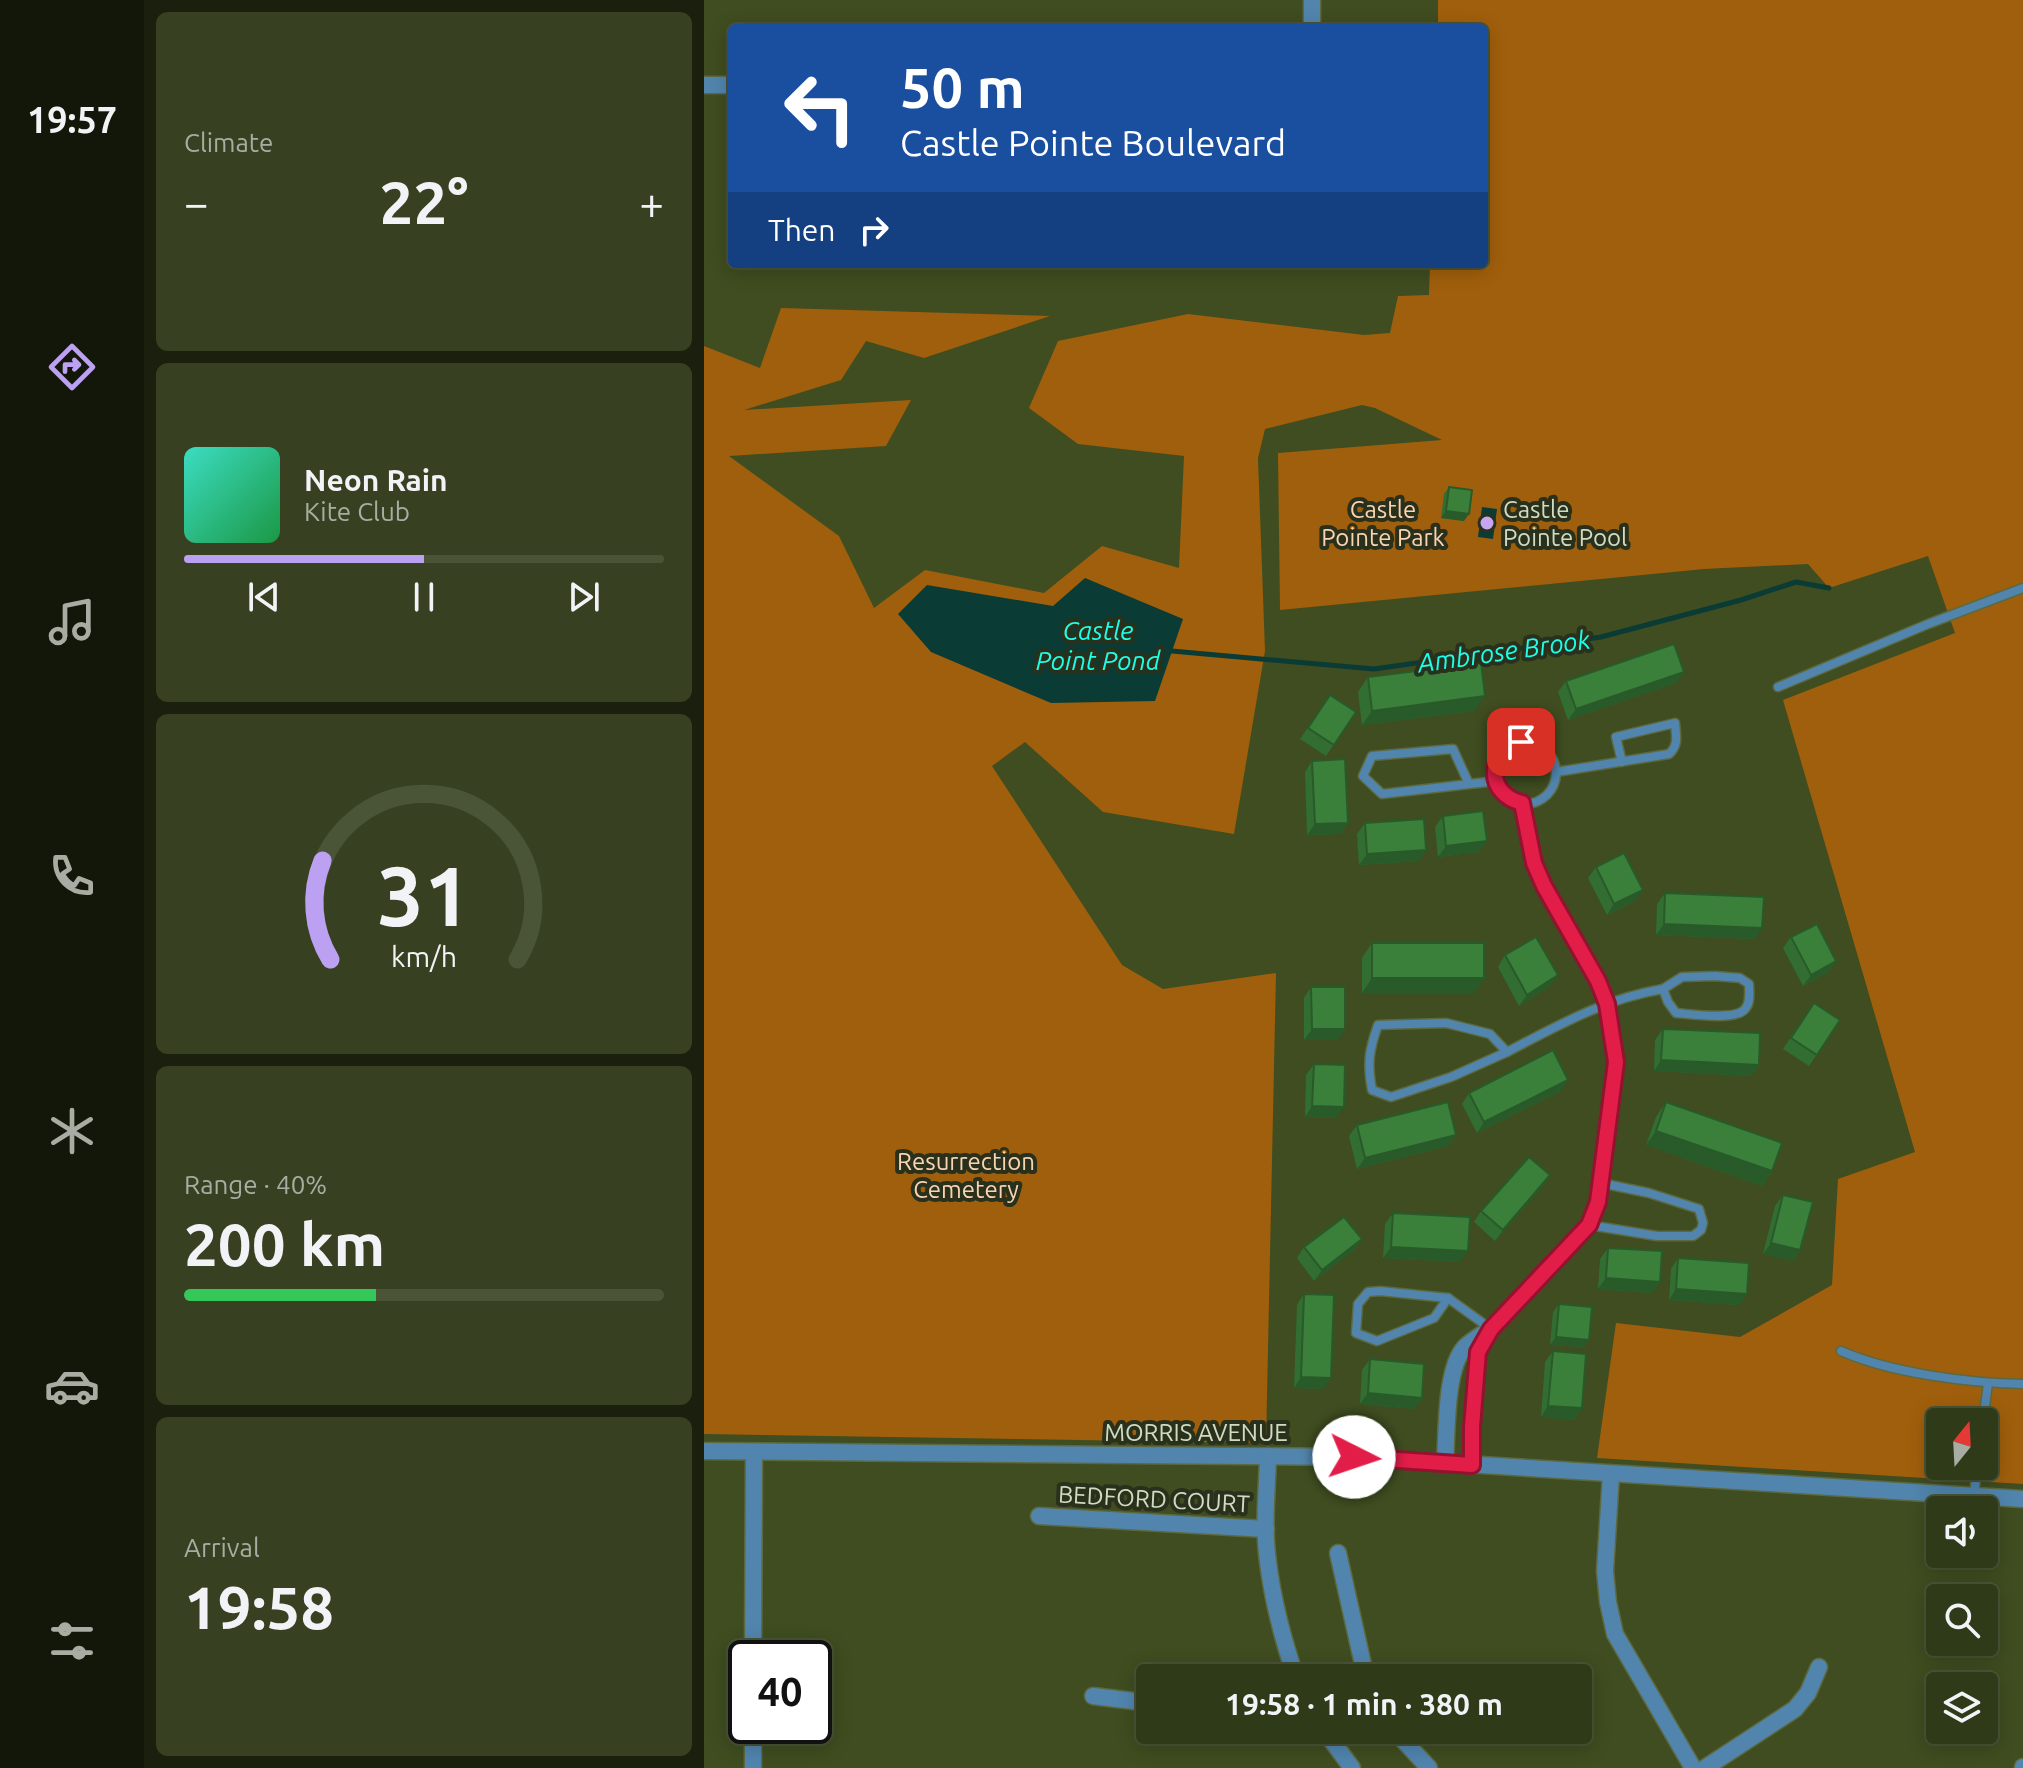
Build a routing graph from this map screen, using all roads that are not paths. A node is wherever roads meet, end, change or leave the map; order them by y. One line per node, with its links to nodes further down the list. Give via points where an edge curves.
1 (1312, 0): 2 (street)
2 (1312, 24)
3 (704, 85): 4 (street)
4 (728, 85)
5 (2023, 588): 6 (lane)
6 (1778, 687)
7 (1622, 762): 7 (lane, via 1669,754 1677,741 1675,723 1616,737); 8 (lane)
8 (1556, 772): 9 (lane, via 1541,746 1521,742 1497,761); 11 (lane, via 1550,792)
9 (1496, 781): 10 (lane); 11 (lane, via 1505,796)
10 (1469, 784): 10 (lane, via 1382,794 1363,776 1372,756 1453,749)
11 (1522, 803): 13 (street, via 1534,863)
12 (1663, 989): 12 (lane, via 1682,977 1740,978 1749,984 1749,998 1738,1014 1676,1013); 13 (lane)
13 (1607, 1004): 14 (lane); 15 (street, via 1616,1062)
14 (1507, 1052): 14 (lane, via 1490,1034 1446,1023 1378,1025 1368,1068 1372,1090 1391,1097)
15 (1600, 1183): 16 (street); 16 (lane, via 1699,1209 1703,1223 1693,1236)
16 (1589, 1225): 18 (street)
17 (1448, 1298): 17 (lane, via 1368,1292 1358,1304 1356,1333 1377,1341 1434,1318); 18 (lane)
18 (1491, 1329): 26 (street, via 1464,1348 1456,1363); 27 (street, via 1478,1352)
19 (1841, 1351): 20 (lane, via 1899,1368)
20 (1988, 1383): 21 (lane); 22 (lane)
21 (2023, 1384)
22 (1985, 1408)
23 (704, 1451): 24 (street, MORRIS AVENUE)
24 (754, 1452): 25 (street, MORRIS AVENUE); 36 (street)
25 (1268, 1456): 26 (street, MORRIS AVENUE); 34 (street)
26 (1445, 1463): 27 (street, MORRIS AVENUE)
27 (1472, 1465): 28 (street, MORRIS AVENUE)
28 (1611, 1474): 30 (street, MORRIS AVENUE); 48 (street, via 1605,1571 1615,1634)
29 (1976, 1480): 30 (lane)
30 (1974, 1496)
31 (1998, 1497): 32 (street, MORRIS AVENUE)
32 (2023, 1499)
33 (1039, 1516): 34 (street, BEDFORD COURT)
34 (1266, 1529): 37 (street, via 1281,1632)
35 (1338, 1553): 38 (street)
36 (753, 1640)
37 (1291, 1664)
38 (1363, 1664)
39 (1819, 1667): 49 (street, via 1795,1709)
40 (1093, 1696): 41 (street)
41 (1136, 1701)
42 (753, 1744): 45 (street)
43 (1337, 1744): 46 (street)
44 (1407, 1744): 47 (street)
45 (753, 1768)
46 (1352, 1768)
47 (1429, 1768)
48 (1693, 1768)
49 (1705, 1768)

